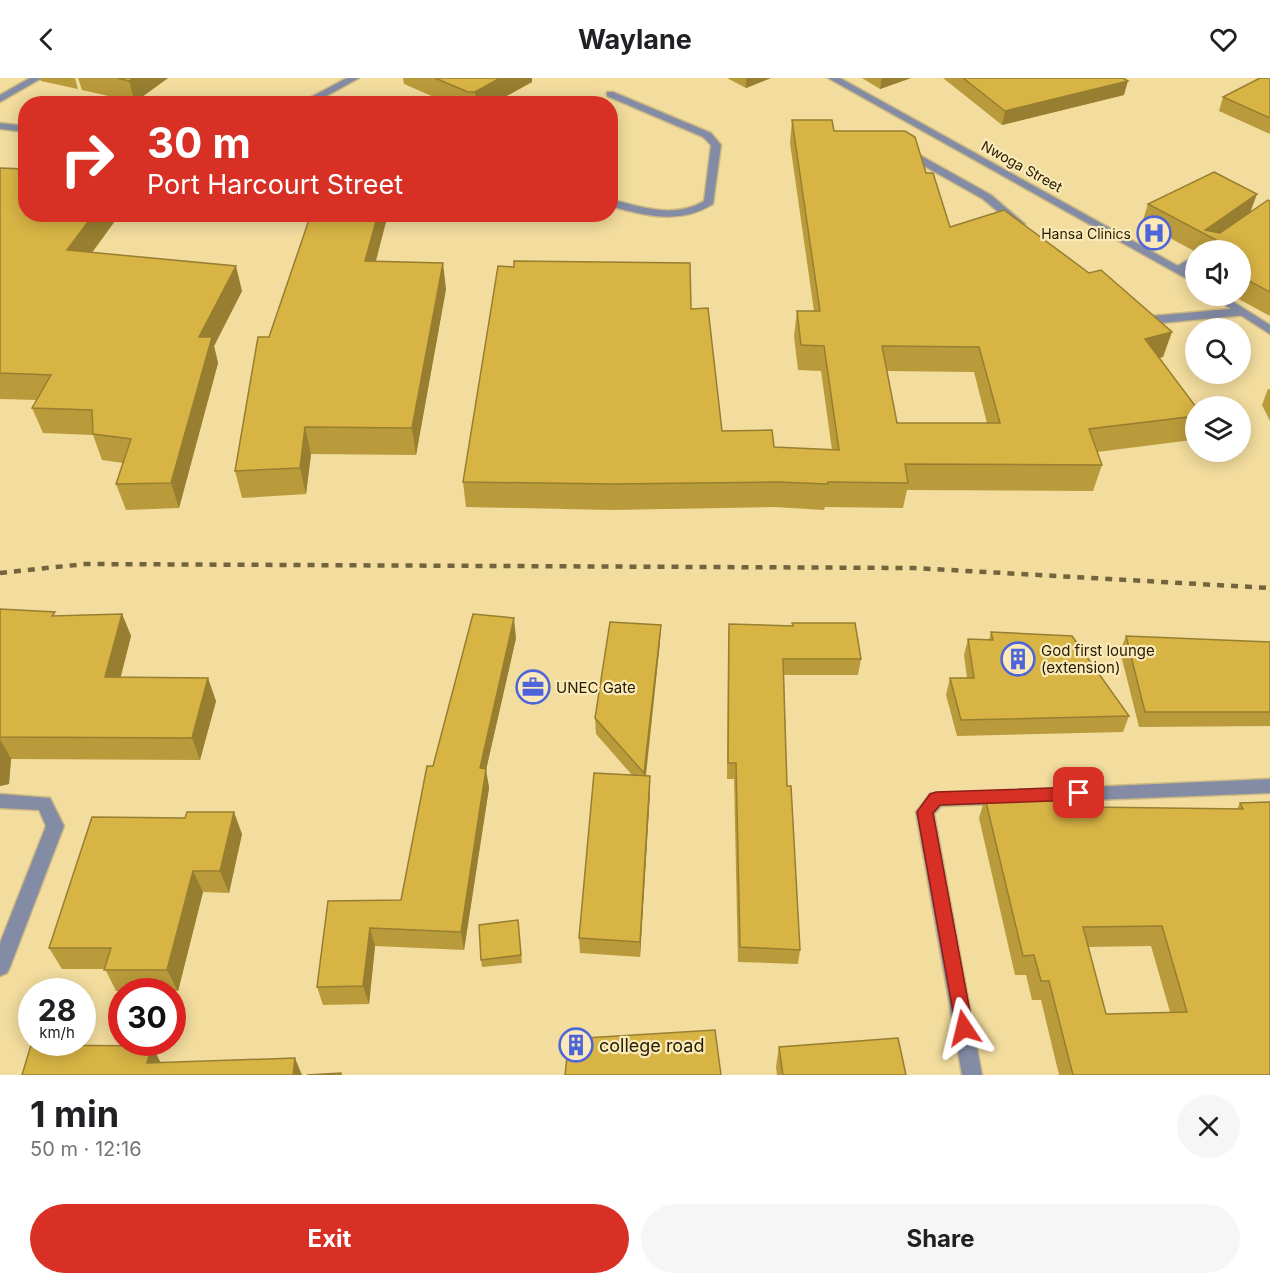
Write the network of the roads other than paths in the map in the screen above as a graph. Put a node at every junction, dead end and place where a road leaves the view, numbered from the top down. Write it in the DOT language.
graph roads {
  1 [pos="37,78"];
  2 [pos="354,78"];
  3 [pos="833,78"];
  4 [pos="610,94"];
  5 [pos="319,96"];
  6 [pos="615,96"];
  7 [pos="618,97"];
  8 [pos="0,99"];
  9 [pos="0,126"];
  10 [pos="18,128"];
  11 [pos="894,147"];
  12 [pos="618,204"];
  13 [pos="1032,235"];
  14 [pos="1185,265"];
  15 [pos="1178,270"];
  16 [pos="1185,274"];
  17 [pos="1233,306"];
  18 [pos="1242,312"];
  19 [pos="1131,317"];
  20 [pos="1270,330"];
  21 [pos="1270,786"];
  22 [pos="0,801"];
  23 [pos="0,968"];
  24 [pos="972,1075"];
  1 -- 8 [label="street"];
  2 -- 5 [label="street"];
  3 -- 15 [label="street, Nwoga Street"];
  4 -- 6 [label="street"];
  7 -- 12 [label="street"];
  9 -- 10 [label="street"];
  11 -- 13 [label="street"];
  14 -- 15 [label="street"];
  15 -- 16 [label="street, Nwoga Street"];
  17 -- 18 [label="street"];
  18 -- 19 [label="street"];
  18 -- 20 [label="street"];
  21 -- 24 [label="street"];
  22 -- 23 [label="street"];
}
